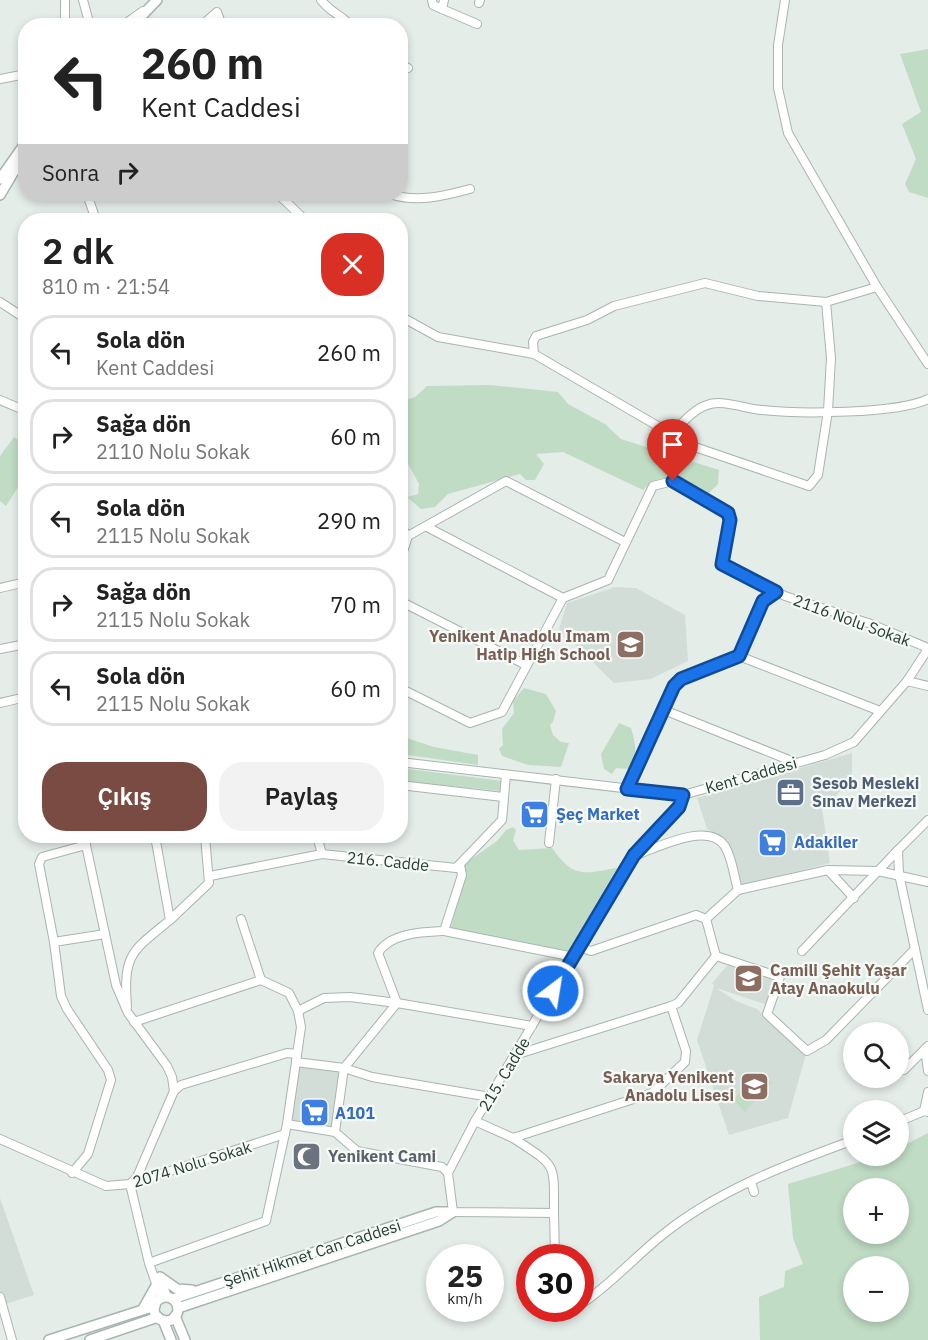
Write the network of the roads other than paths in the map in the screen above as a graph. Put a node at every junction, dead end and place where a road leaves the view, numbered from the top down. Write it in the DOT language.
graph roads {
  1 [pos="65,0"];
  2 [pos="83,0"];
  3 [pos="157,0"];
  4 [pos="321,0"];
  5 [pos="432,0"];
  6 [pos="444,0"];
  7 [pos="785,0"];
  8 [pos="442,9"];
  9 [pos="144,11"];
  10 [pos="65,18"];
  11 [pos="88,18"];
  12 [pos="134,18"];
  13 [pos="138,18"];
  14 [pos="210,18"];
  15 [pos="219,18"];
  16 [pos="345,18"];
  17 [pos="477,24"];
  18 [pos="18,76"];
  19 [pos="0,79"];
  20 [pos="18,153"];
  21 [pos="18,165"];
  22 [pos="0,179"];
  23 [pos="470,189"];
  24 [pos="0,195"];
  25 [pos="408,198"];
  26 [pos="286,201"];
  27 [pos="298,213"];
  28 [pos="877,287"];
  29 [pos="0,302"];
  30 [pos="826,302"];
  31 [pos="18,314"];
  32 [pos="408,320"];
  33 [pos="534,354"];
  34 [pos="928,364"];
  35 [pos="928,399"];
  36 [pos="0,400"];
  37 [pos="18,408"];
  38 [pos="828,411"];
  39 [pos="671,434"];
  40 [pos="427,527"];
  41 [pos="408,536"];
  42 [pos="625,542"];
  43 [pos="18,584"];
  44 [pos="0,588"];
  45 [pos="776,592"];
  46 [pos="563,598"];
  47 [pos="408,605"];
  48 [pos="18,646"];
  49 [pos="928,648"];
  50 [pos="0,649"];
  51 [pos="739,656"];
  52 [pos="526,665"];
  53 [pos="907,681"];
  54 [pos="928,686"];
  55 [pos="408,692"];
  56 [pos="18,699"];
  57 [pos="0,703"];
  58 [pos="664,710"];
  59 [pos="880,711"];
  60 [pos="794,762"];
  61 [pos="408,763"];
  62 [pos="506,774"];
  63 [pos="556,779"];
  64 [pos="408,786"];
  65 [pos="627,789"];
  66 [pos="683,795"];
  67 [pos="503,797"];
  68 [pos="928,820"];
  69 [pos="85,843"];
  70 [pos="156,843"];
  71 [pos="206,843"];
  72 [pos="319,843"];
  73 [pos="549,843"];
  74 [pos="86,846"];
  75 [pos="898,850"];
  76 [pos="322,854"];
  77 [pos="634,855"];
  78 [pos="460,865"];
  79 [pos="828,870"];
  80 [pos="878,871"];
  81 [pos="899,874"];
  82 [pos="210,876"];
  83 [pos="928,882"];
  84 [pos="738,890"];
  85 [pos="854,898"];
  86 [pos="241,919"];
  87 [pos="706,919"];
  88 [pos="170,920"];
  89 [pos="444,932"];
  90 [pos="105,934"];
  91 [pos="54,942"];
  92 [pos="579,947"];
  93 [pos="915,949"];
  94 [pos="802,951"];
  95 [pos="716,956"];
  96 [pos="574,957"];
  97 [pos="261,980"];
  98 [pos="397,1003"];
  99 [pos="671,1006"];
  100 [pos="298,1011"];
  101 [pos="928,1011"];
  102 [pos="128,1013"];
  103 [pos="134,1022"];
  104 [pos="532,1026"];
  105 [pos="927,1048"];
  106 [pos="515,1055"];
  107 [pos="296,1058"];
  108 [pos="909,1065"];
  109 [pos="344,1068"];
  110 [pos="928,1071"];
  111 [pos="174,1091"];
  112 [pos="928,1092"];
  113 [pos="490,1097"];
  114 [pos="926,1111"];
  115 [pos="909,1118"];
  116 [pos="475,1121"];
  117 [pos="287,1124"];
  118 [pos="335,1132"];
  119 [pos="285,1134"];
  120 [pos="513,1138"];
  121 [pos="0,1139"];
  122 [pos="843,1144"];
  123 [pos="72,1173"];
  124 [pos="448,1173"];
  125 [pos="751,1182"];
  126 [pos="130,1184"];
  127 [pos="754,1192"];
  128 [pos="453,1212"];
  129 [pos="554,1213"];
  130 [pos="555,1244"];
  131 [pos="149,1263"];
  132 [pos="157,1278"];
  133 [pos="197,1291"];
  134 [pos="594,1293"];
  135 [pos="0,1297"];
  136 [pos="168,1304"];
  137 [pos="143,1309"];
  138 [pos="160,1318"];
  139 [pos="12,1340"];
  140 [pos="49,1340"];
  141 [pos="90,1340"];
  142 [pos="171,1340"];
  143 [pos="185,1340"];
  1 -- 10 [label="street"];
  2 -- 11 [label="street"];
  3 -- 9 [label="street"];
  4 -- 16 [label="street"];
  5 -- 8 [label="street"];
  6 -- 8 [label="street"];
  7 -- 28 [label="street"];
  8 -- 17 [label="street"];
  9 -- 12 [label="street"];
  9 -- 13 [label="street"];
  14 -- 15 [label="street"];
  18 -- 19 [label="street"];
  20 -- 22 [label="street"];
  21 -- 24 [label="street"];
  23 -- 25 [label="street"];
  26 -- 27 [label="street"];
  28 -- 30 [label="street"];
  28 -- 34 [label="street"];
  29 -- 31 [label="street"];
  30 -- 33 [label="street"];
  30 -- 38 [label="street"];
  32 -- 33 [label="street"];
  33 -- 39 [label="street"];
  35 -- 38 [label="street"];
  36 -- 37 [label="street"];
  38 -- 39 [label="street"];
  38 -- 39 [label="street"];
  40 -- 41 [label="street"];
  40 -- 42 [label="street"];
  40 -- 46 [label="street"];
  42 -- 45 [label="street, 2116 Nolu Sokak"];
  42 -- 46 [label="street"];
  43 -- 44 [label="street"];
  45 -- 49 [label="street, 2116 Nolu Sokak"];
  45 -- 51 [label="street"];
  46 -- 52 [label="street"];
  47 -- 52 [label="street"];
  48 -- 50 [label="street"];
  49 -- 53 [label="street, Kent Caddesi"];
  51 -- 58 [label="street"];
  51 -- 59 [label="street"];
  52 -- 55 [label="street"];
  53 -- 54 [label="street"];
  53 -- 59 [label="street, Kent Caddesi"];
  56 -- 57 [label="street"];
  58 -- 60 [label="street"];
  58 -- 65 [label="street"];
  59 -- 60 [label="street, Kent Caddesi"];
  60 -- 66 [label="street, Kent Caddesi"];
  61 -- 62 [label="street, Kent Caddesi"];
  62 -- 63 [label="street, Kent Caddesi"];
  62 -- 67 [label="street"];
  63 -- 65 [label="street, Kent Caddesi"];
  63 -- 73 [label="street"];
  64 -- 67 [label="street"];
  65 -- 66 [label="street, Kent Caddesi"];
  66 -- 77 [label="street, 215. Cadde"];
  67 -- 78 [label="street"];
  68 -- 75 [label="street"];
  69 -- 74 [label="street"];
  70 -- 88 [label="street"];
  71 -- 82 [label="street"];
  72 -- 76 [label="street"];
  74 -- 90 [label="street"];
  74 -- 91 [label="street"];
  75 -- 80 [label="street"];
  75 -- 81 [label="street"];
  76 -- 78 [label="street, 216. Cadde"];
  76 -- 82 [label="street, 216. Cadde"];
  77 -- 84 [label="street"];
  77 -- 92 [label="street, 215. Cadde"];
  78 -- 89 [label="street"];
  79 -- 80 [label="street"];
  79 -- 84 [label="street"];
  79 -- 85 [label="street"];
  80 -- 81 [label="street"];
  80 -- 85 [label="street"];
  81 -- 83 [label="street"];
  81 -- 93 [label="street"];
  82 -- 88 [label="street"];
  84 -- 87 [label="street"];
  85 -- 94 [label="street"];
  86 -- 97 [label="street"];
  87 -- 92 [label="street"];
  87 -- 95 [label="street"];
  88 -- 102 [label="street"];
  89 -- 96 [label="street"];
  89 -- 98 [label="street"];
  90 -- 91 [label="street"];
  90 -- 102 [label="street"];
  91 -- 123 [label="street"];
  92 -- 96 [label="street, 215. Cadde"];
  93 -- 95 [label="street"];
  93 -- 101 [label="street"];
  95 -- 99 [label="street"];
  96 -- 104 [label="street, 215. Cadde"];
  97 -- 100 [label="street"];
  97 -- 103 [label="street"];
  98 -- 100 [label="street"];
  98 -- 104 [label="street"];
  98 -- 109 [label="street"];
  99 -- 106 [label="street"];
  99 -- 120 [label="street"];
  100 -- 107 [label="street"];
  102 -- 103 [label="street"];
  103 -- 111 [label="street"];
  104 -- 106 [label="street, 215. Cadde"];
  105 -- 108 [label="street"];
  105 -- 110 [label="street"];
  106 -- 113 [label="street, 215. Cadde"];
  107 -- 109 [label="street"];
  107 -- 111 [label="street"];
  107 -- 117 [label="street"];
  109 -- 113 [label="street"];
  109 -- 118 [label="street"];
  111 -- 126 [label="street"];
  112 -- 114 [label="street"];
  113 -- 116 [label="street, 215. Cadde"];
  114 -- 115 [label="street"];
  116 -- 120 [label="street"];
  116 -- 124 [label="street, 215. Cadde"];
  117 -- 118 [label="street"];
  117 -- 119 [label="street"];
  118 -- 124 [label="street"];
  119 -- 126 [label="street, 2074 Nolu Sokak"];
  119 -- 131 [label="street"];
  120 -- 129 [label="street"];
  121 -- 123 [label="street, 2074 Nolu Sokak"];
  122 -- 125 [label="street"];
  123 -- 126 [label="street, 2074 Nolu Sokak"];
  124 -- 128 [label="street"];
  125 -- 127 [label="street"];
  125 -- 134 [label="street"];
  126 -- 131 [label="street"];
  128 -- 129 [label="street, Şehit Hikmet Can Caddesi"];
  128 -- 133 [label="street, Şehit Hikmet Can Caddesi"];
  128 -- 136 [label="street, Şehit Hikmet Can Caddesi"];
  129 -- 130 [label="street"];
  131 -- 132 [label="street"];
  132 -- 133 [label="street"];
  132 -- 136 [label="street"];
  132 -- 137 [label="street"];
  133 -- 136 [label="street, Şehit Hikmet Can Caddesi"];
  135 -- 139 [label="street"];
  136 -- 137 [label="street, Şehit Hikmet Can Caddesi"];
  136 -- 138 [label="street"];
  136 -- 138 [label="street"];
  136 -- 143 [label="street"];
  137 -- 140 [label="street, Şehit Hikmet Can Caddesi"];
  138 -- 141 [label="street"];
  138 -- 142 [label="street"];
}
